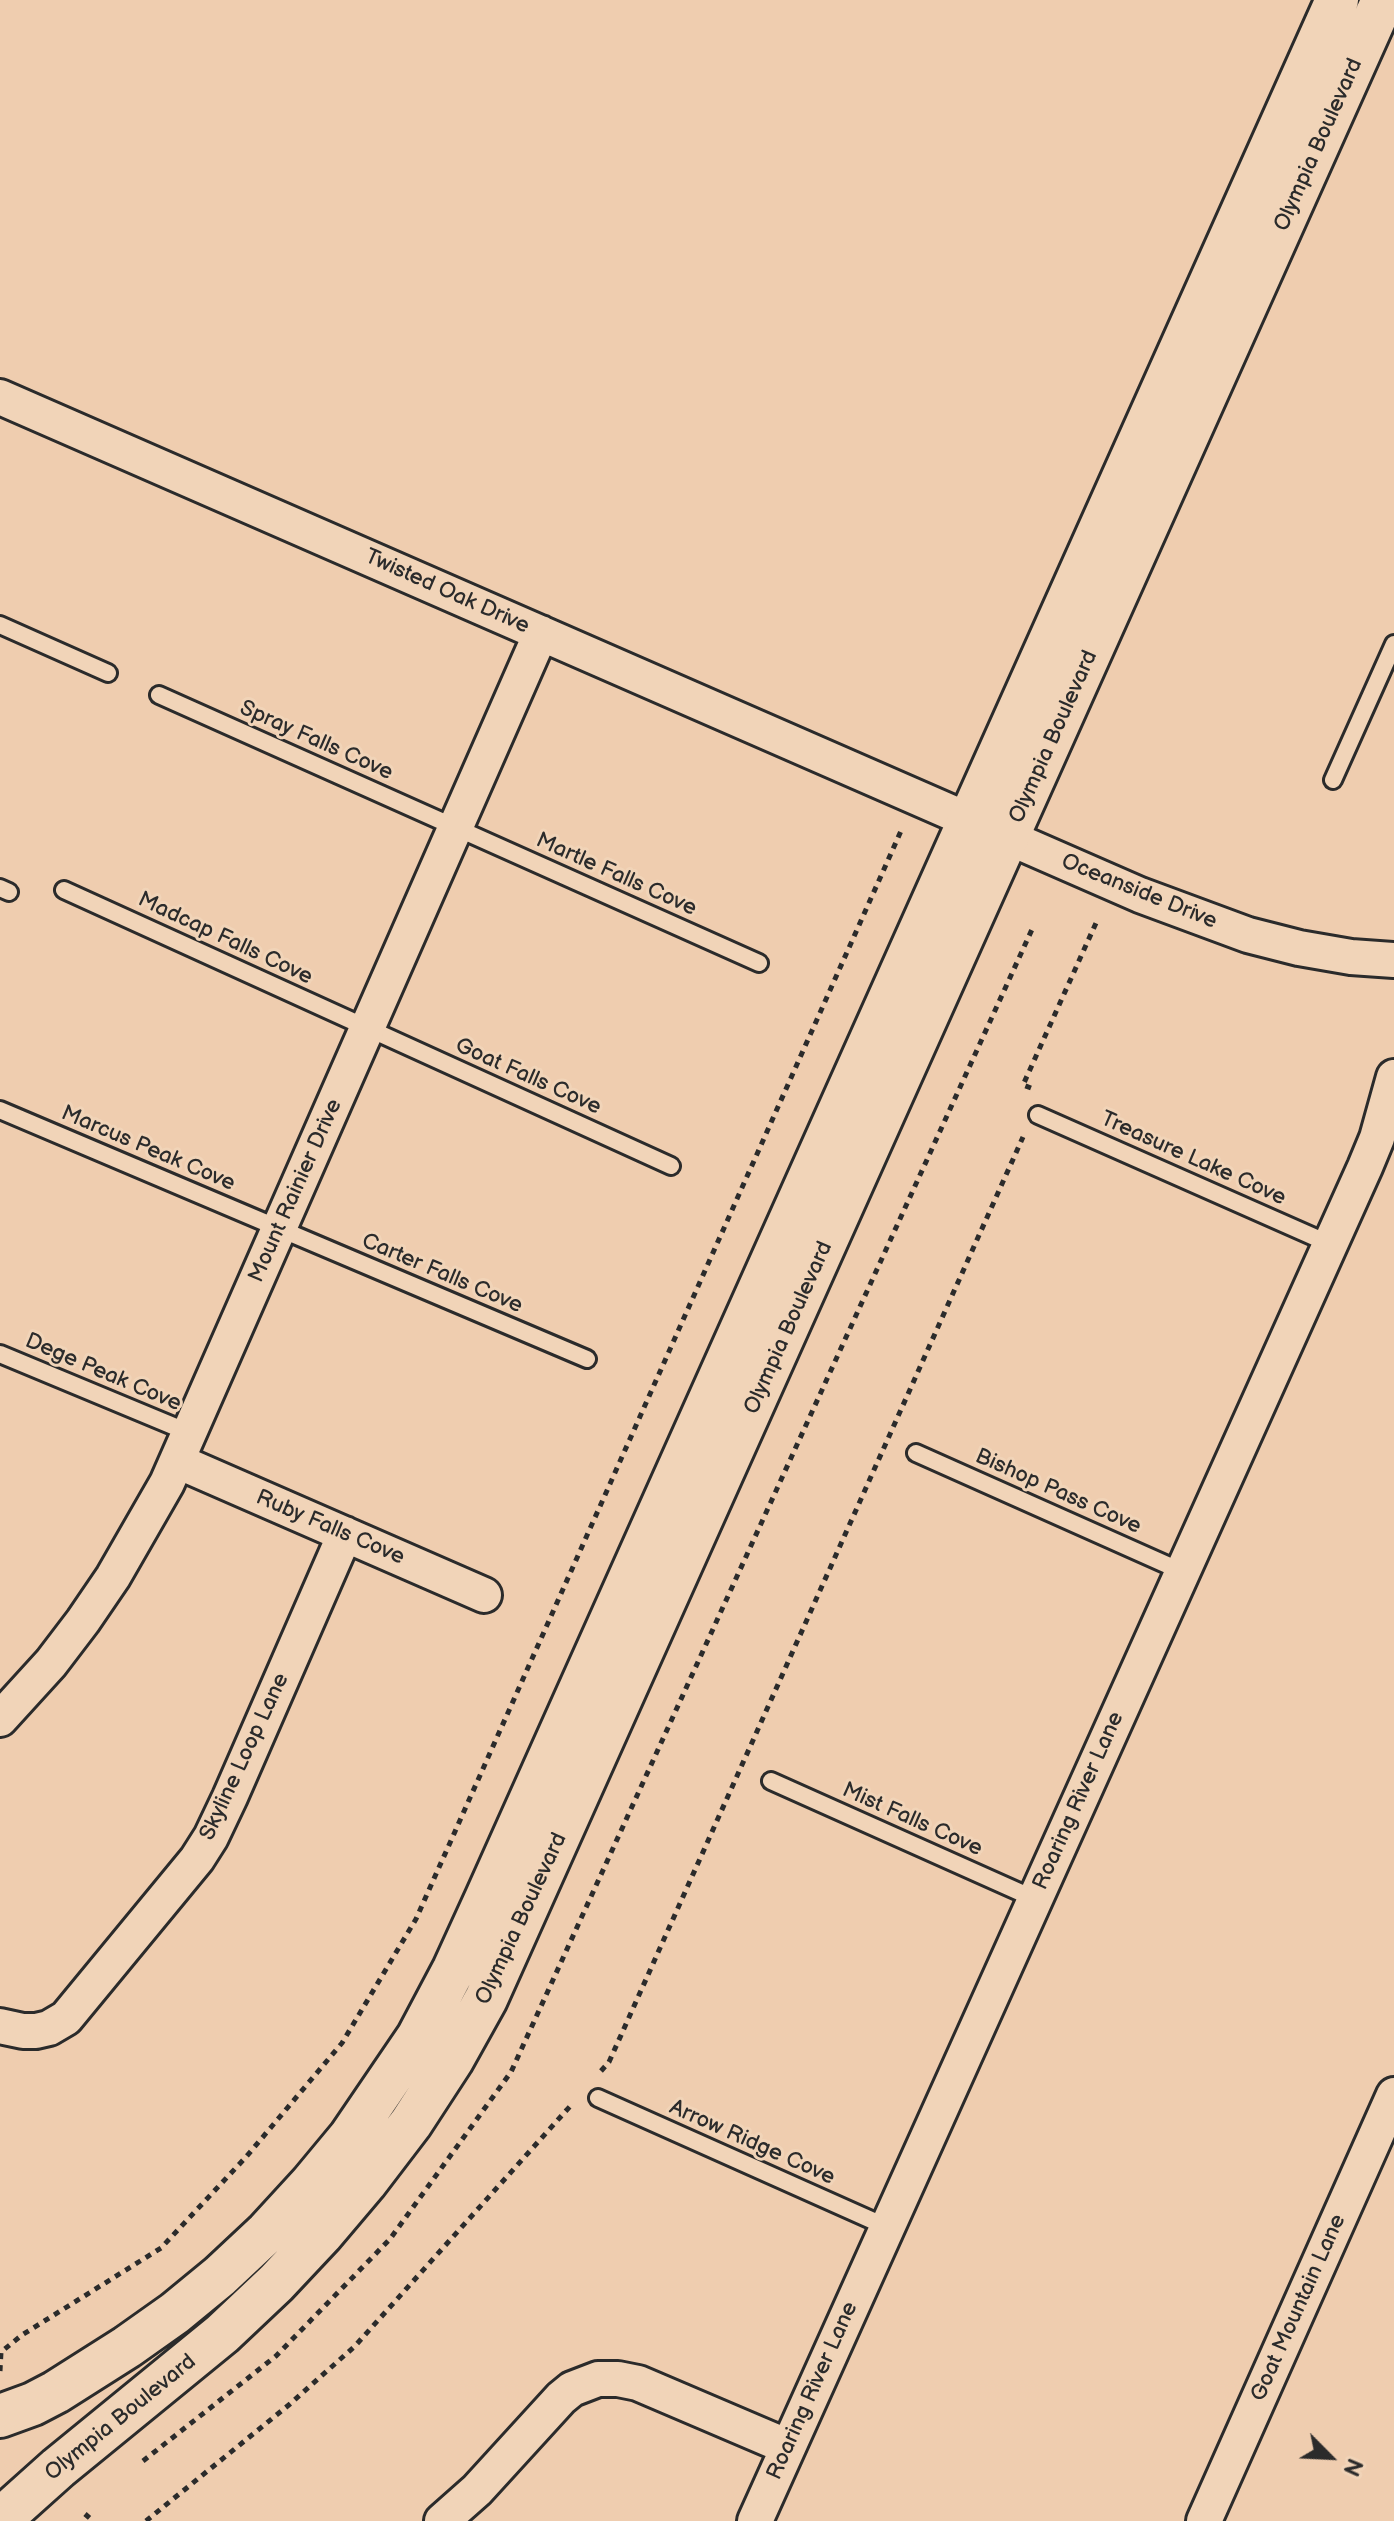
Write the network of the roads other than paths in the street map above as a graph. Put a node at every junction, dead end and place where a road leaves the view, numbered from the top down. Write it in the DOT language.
graph roads {
  1 [pos="1337,0"];
  2 [pos="1383,0"];
  3 [pos="0,397"];
  4 [pos="0,625"];
  5 [pos="541,633"];
  6 [pos="1394,644"];
  7 [pos="108,673"];
  8 [pos="159,695"];
  9 [pos="1333,780"];
  10 [pos="895,788"];
  11 [pos="969,821"];
  12 [pos="456,828"];
  13 [pos="1009,838"];
  14 [pos="64,890"];
  15 [pos="1394,960"];
  16 [pos="759,963"];
  17 [pos="367,1028"];
  18 [pos="1394,1077"];
  19 [pos="0,1110"];
  20 [pos="1032,1121"];
  21 [pos="671,1166"];
  22 [pos="279,1229"];
  23 [pos="1330,1244"];
  24 [pos="0,1354"];
  25 [pos="587,1359"];
  26 [pos="183,1447"];
  27 [pos="916,1453"];
  28 [pos="345,1534"];
  29 [pos="1183,1572"];
  30 [pos="484,1595"];
  31 [pos="0,1719"];
  32 [pos="771,1781"];
  33 [pos="1035,1899"];
  34 [pos="0,2026"];
  35 [pos="1394,2095"];
  36 [pos="598,2098"];
  37 [pos="887,2227"];
  38 [pos="0,2416"];
  39 [pos="788,2447"];
  40 [pos="0,2520"];
  41 [pos="442,2521"];
  42 [pos="755,2521"];
  43 [pos="1204,2521"];
  1 -- 11 [label="street, Olympia Boulevard"];
  2 -- 13 [label="street, Olympia Boulevard"];
  3 -- 5 [label="street, Twisted Oak Drive"];
  4 -- 7 [label="lane"];
  5 -- 10 [label="street, Twisted Oak Drive"];
  5 -- 12 [label="street, Mount Rainier Drive"];
  6 -- 9 [label="lane"];
  8 -- 12 [label="lane, Spray Falls Cove"];
  10 -- 11 [label="street, Oceanside Drive"];
  11 -- 13 [label="street, Oceanside Drive"];
  11 -- 38 [label="street, Olympia Boulevard"];
  12 -- 16 [label="lane, Martle Falls Cove"];
  12 -- 17 [label="street, Mount Rainier Drive"];
  13 -- 15 [label="street, Oceanside Drive"];
  13 -- 40 [label="street, Olympia Boulevard"];
  14 -- 17 [label="lane, Madcap Falls Cove"];
  17 -- 21 [label="lane, Goat Falls Cove"];
  17 -- 22 [label="street, Mount Rainier Drive"];
  18 -- 23 [label="street, Roaring River Lane"];
  19 -- 22 [label="lane, Marcus Peak Cove"];
  20 -- 23 [label="lane, Treasure Lake Cove"];
  22 -- 25 [label="lane, Carter Falls Cove"];
  22 -- 26 [label="street, Mount Rainier Drive"];
  23 -- 29 [label="street, Roaring River Lane"];
  24 -- 26 [label="lane, Dege Peak Cove"];
  26 -- 28 [label="street, Ruby Falls Cove"];
  26 -- 31 [label="street, Mount Rainier Drive"];
  27 -- 29 [label="lane, Bishop Pass Cove"];
  28 -- 30 [label="street, Ruby Falls Cove"];
  28 -- 34 [label="street, Skyline Loop Lane"];
  29 -- 33 [label="street, Roaring River Lane"];
  32 -- 33 [label="lane, Mist Falls Cove"];
  33 -- 37 [label="street, Roaring River Lane"];
  35 -- 43 [label="street, Goat Mountain Lane"];
  36 -- 37 [label="lane, Arrow Ridge Cove"];
  37 -- 39 [label="street, Roaring River Lane"];
  39 -- 41 [label="street"];
  39 -- 42 [label="street, Roaring River Lane"];
}
